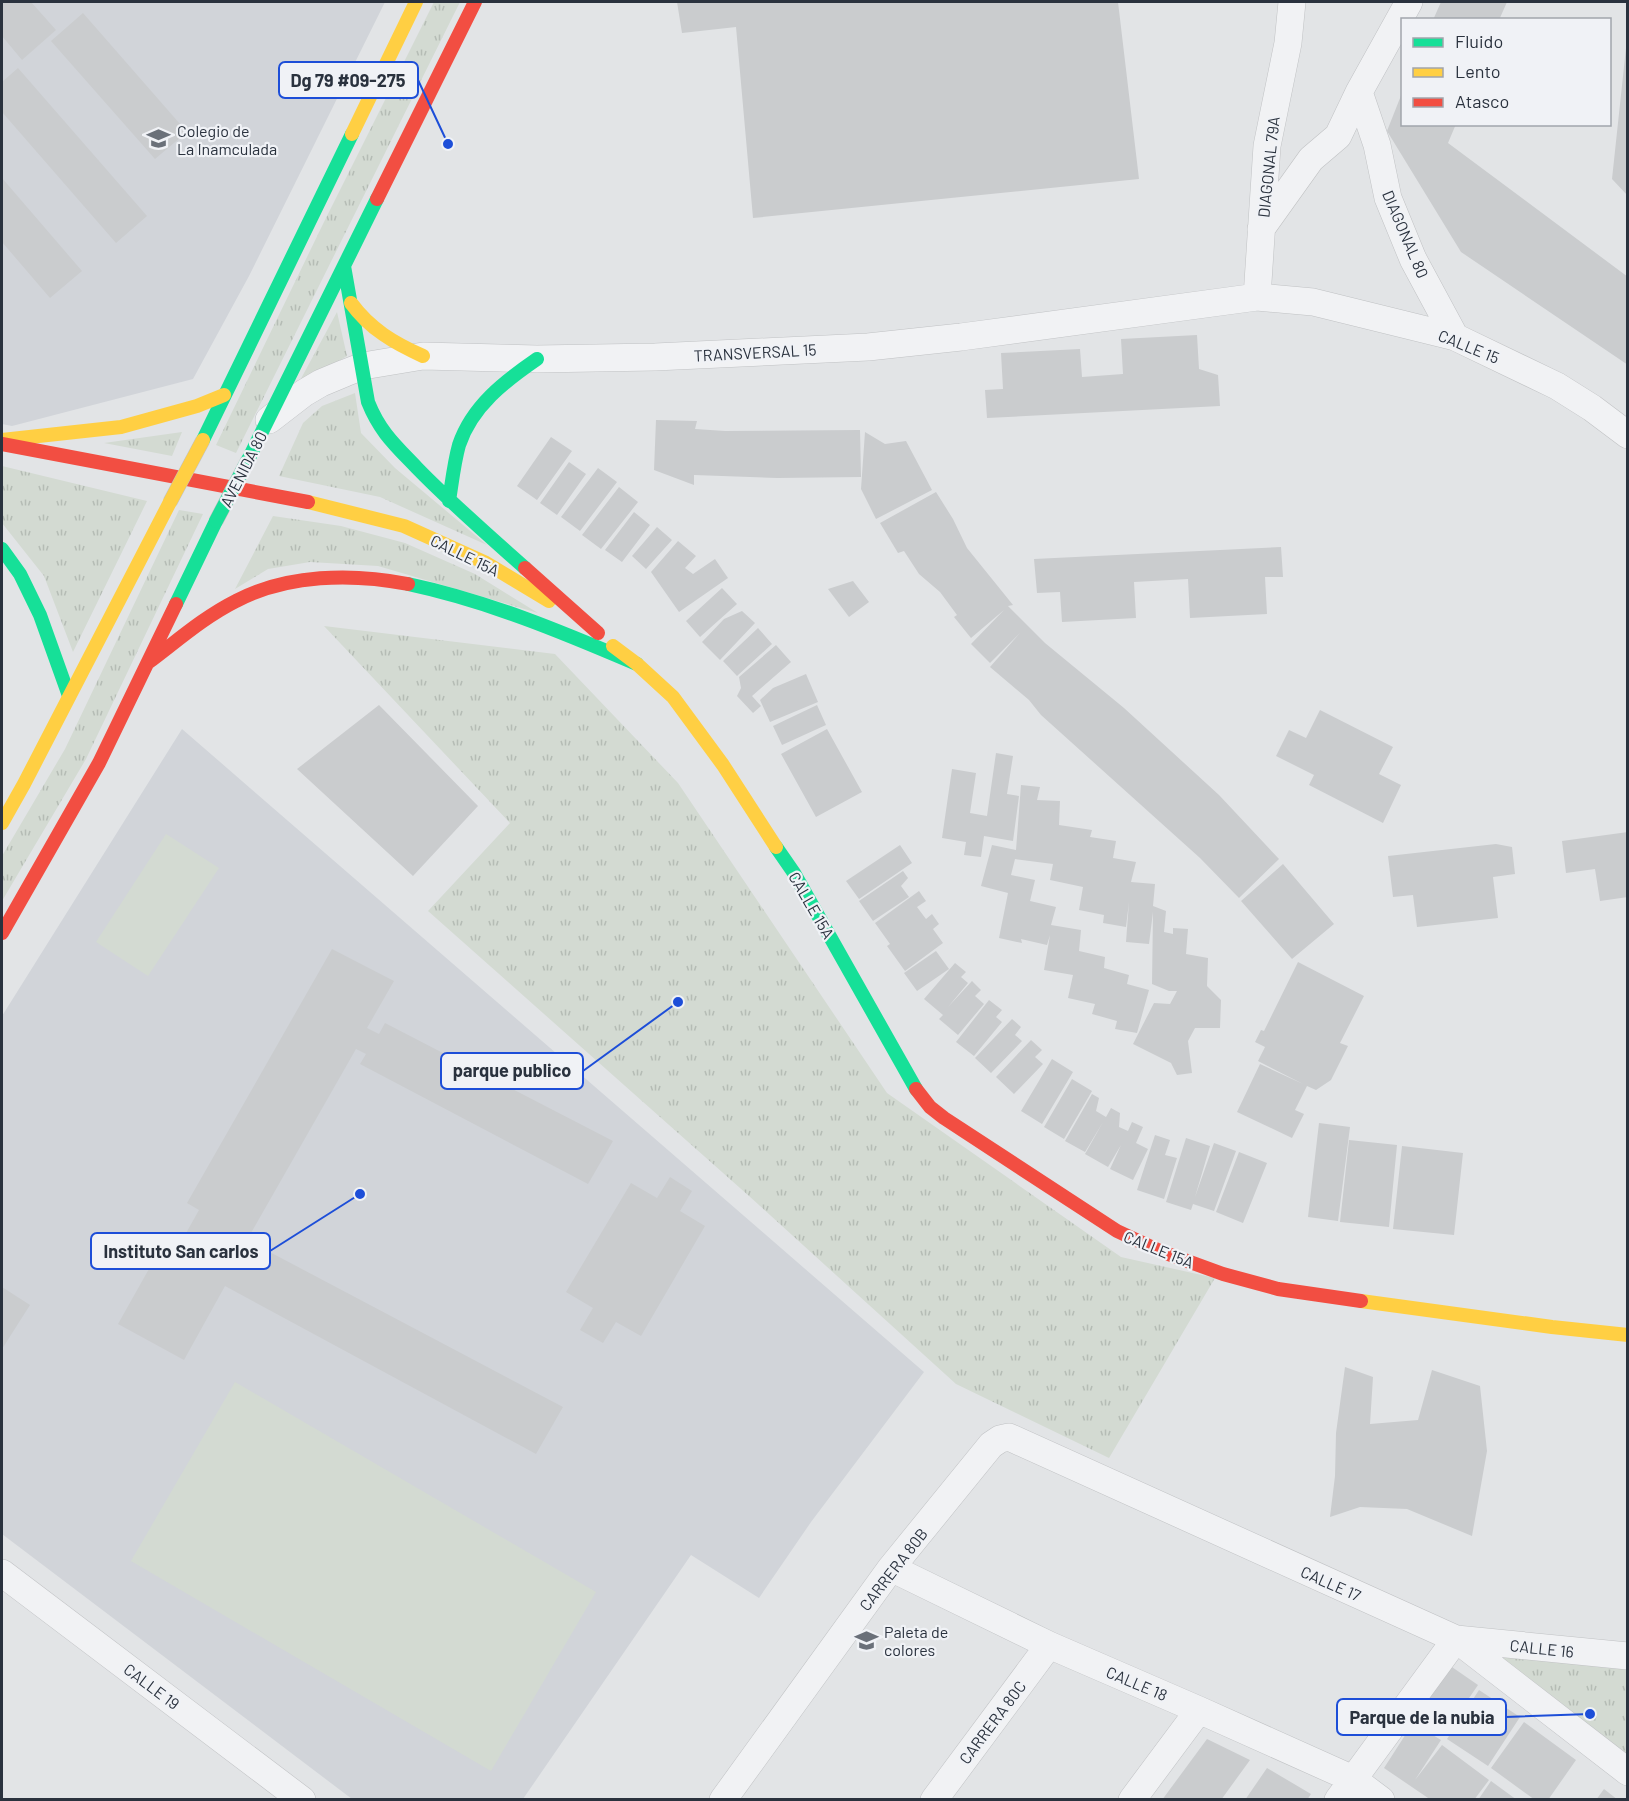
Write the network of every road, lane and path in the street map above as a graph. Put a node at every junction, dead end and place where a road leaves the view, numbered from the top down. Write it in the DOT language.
graph roads {
  1 [pos="416,2"];
  2 [pos="475,2"];
  3 [pos="1292,2"];
  4 [pos="1409,2"];
  5 [pos="1359,92"];
  6 [pos="1267,146"];
  7 [pos="1311,159"];
  8 [pos="1261,230"];
  9 [pos="344,266"];
  10 [pos="1257,297"];
  11 [pos="351,303"];
  12 [pos="1455,337"];
  13 [pos="423,356"];
  14 [pos="537,359"];
  15 [pos="363,366"];
  16 [pos="224,395"];
  17 [pos="267,422"];
  18 [pos="1628,435"];
  19 [pos="2,442"];
  20 [pos="449,501"];
  21 [pos="2,549"];
  22 [pos="598,633"];
  23 [pos="149,662"];
  24 [pos="636,664"];
  25 [pos="69,696"];
  26 [pos="2,823"];
  27 [pos="2,933"];
  28 [pos="1628,1335"];
  29 [pos="1009,1437"];
  30 [pos="891,1568"];
  31 [pos="2,1574"];
  32 [pos="1456,1640"];
  33 [pos="1049,1646"];
  34 [pos="1628,1656"];
  35 [pos="1199,1710"];
  36 [pos="1628,1772"];
  37 [pos="1345,1789"];
  38 [pos="302,1800"];
  39 [pos="723,1800"];
  40 [pos="934,1800"];
  41 [pos="1132,1800"];
  42 [pos="1381,1800"];
  1 -- 16 [label="main road"];
  2 -- 9 [label="main road, AVENIDA 80"];
  3 -- 6 [label="street, DIAGONAL 79A"];
  4 -- 5 [label="street"];
  5 -- 7 [label="street"];
  5 -- 12 [label="street, DIAGONAL 80"];
  6 -- 7 [label="street"];
  6 -- 8 [label="street, DIAGONAL 79A"];
  7 -- 8 [label="street"];
  8 -- 10 [label="street, DIAGONAL 79A"];
  9 -- 11 [label="main road"];
  9 -- 17 [label="main road, AVENIDA 80"];
  10 -- 12 [label="street, CALLE 15"];
  10 -- 14 [label="street, TRANSVERSAL 15"];
  11 -- 13 [label="main road"];
  11 -- 15 [label="main road"];
  12 -- 18 [label="street, CALLE 15"];
  13 -- 14 [label="street, TRANSVERSAL 15"];
  13 -- 15 [label="street, TRANSVERSAL 15"];
  14 -- 20 [label="main road"];
  15 -- 17 [label="street, TRANSVERSAL 15"];
  15 -- 20 [label="main road"];
  16 -- 19 [label="main road"];
  16 -- 25 [label="main road, bridge"];
  17 -- 23 [label="main road, AVENIDA 80, bridge"];
  19 -- 22 [label="main road, CALLE 15A"];
  20 -- 22 [label="main road"];
  21 -- 25 [label="main road"];
  22 -- 24 [label="main road, CALLE 15A"];
  23 -- 24 [label="main road"];
  23 -- 27 [label="main road, AVENIDA 80"];
  24 -- 28 [label="main road, CALLE 15A"];
  25 -- 26 [label="main road"];
  29 -- 30 [label="street, CARRERA 80B"];
  29 -- 32 [label="street, CALLE 17"];
  30 -- 33 [label="street, CALLE 18"];
  30 -- 39 [label="street, CARRERA 80B"];
  31 -- 38 [label="street, CALLE 19"];
  32 -- 34 [label="street, CALLE 16"];
  32 -- 36 [label="street, CALLE 17"];
  32 -- 37 [label="street"];
  33 -- 35 [label="street, CALLE 18"];
  33 -- 40 [label="street, CARRERA 80C"];
  35 -- 37 [label="street, CALLE 18"];
  35 -- 41 [label="street"];
  37 -- 42 [label="street, CALLE 18"];
}
